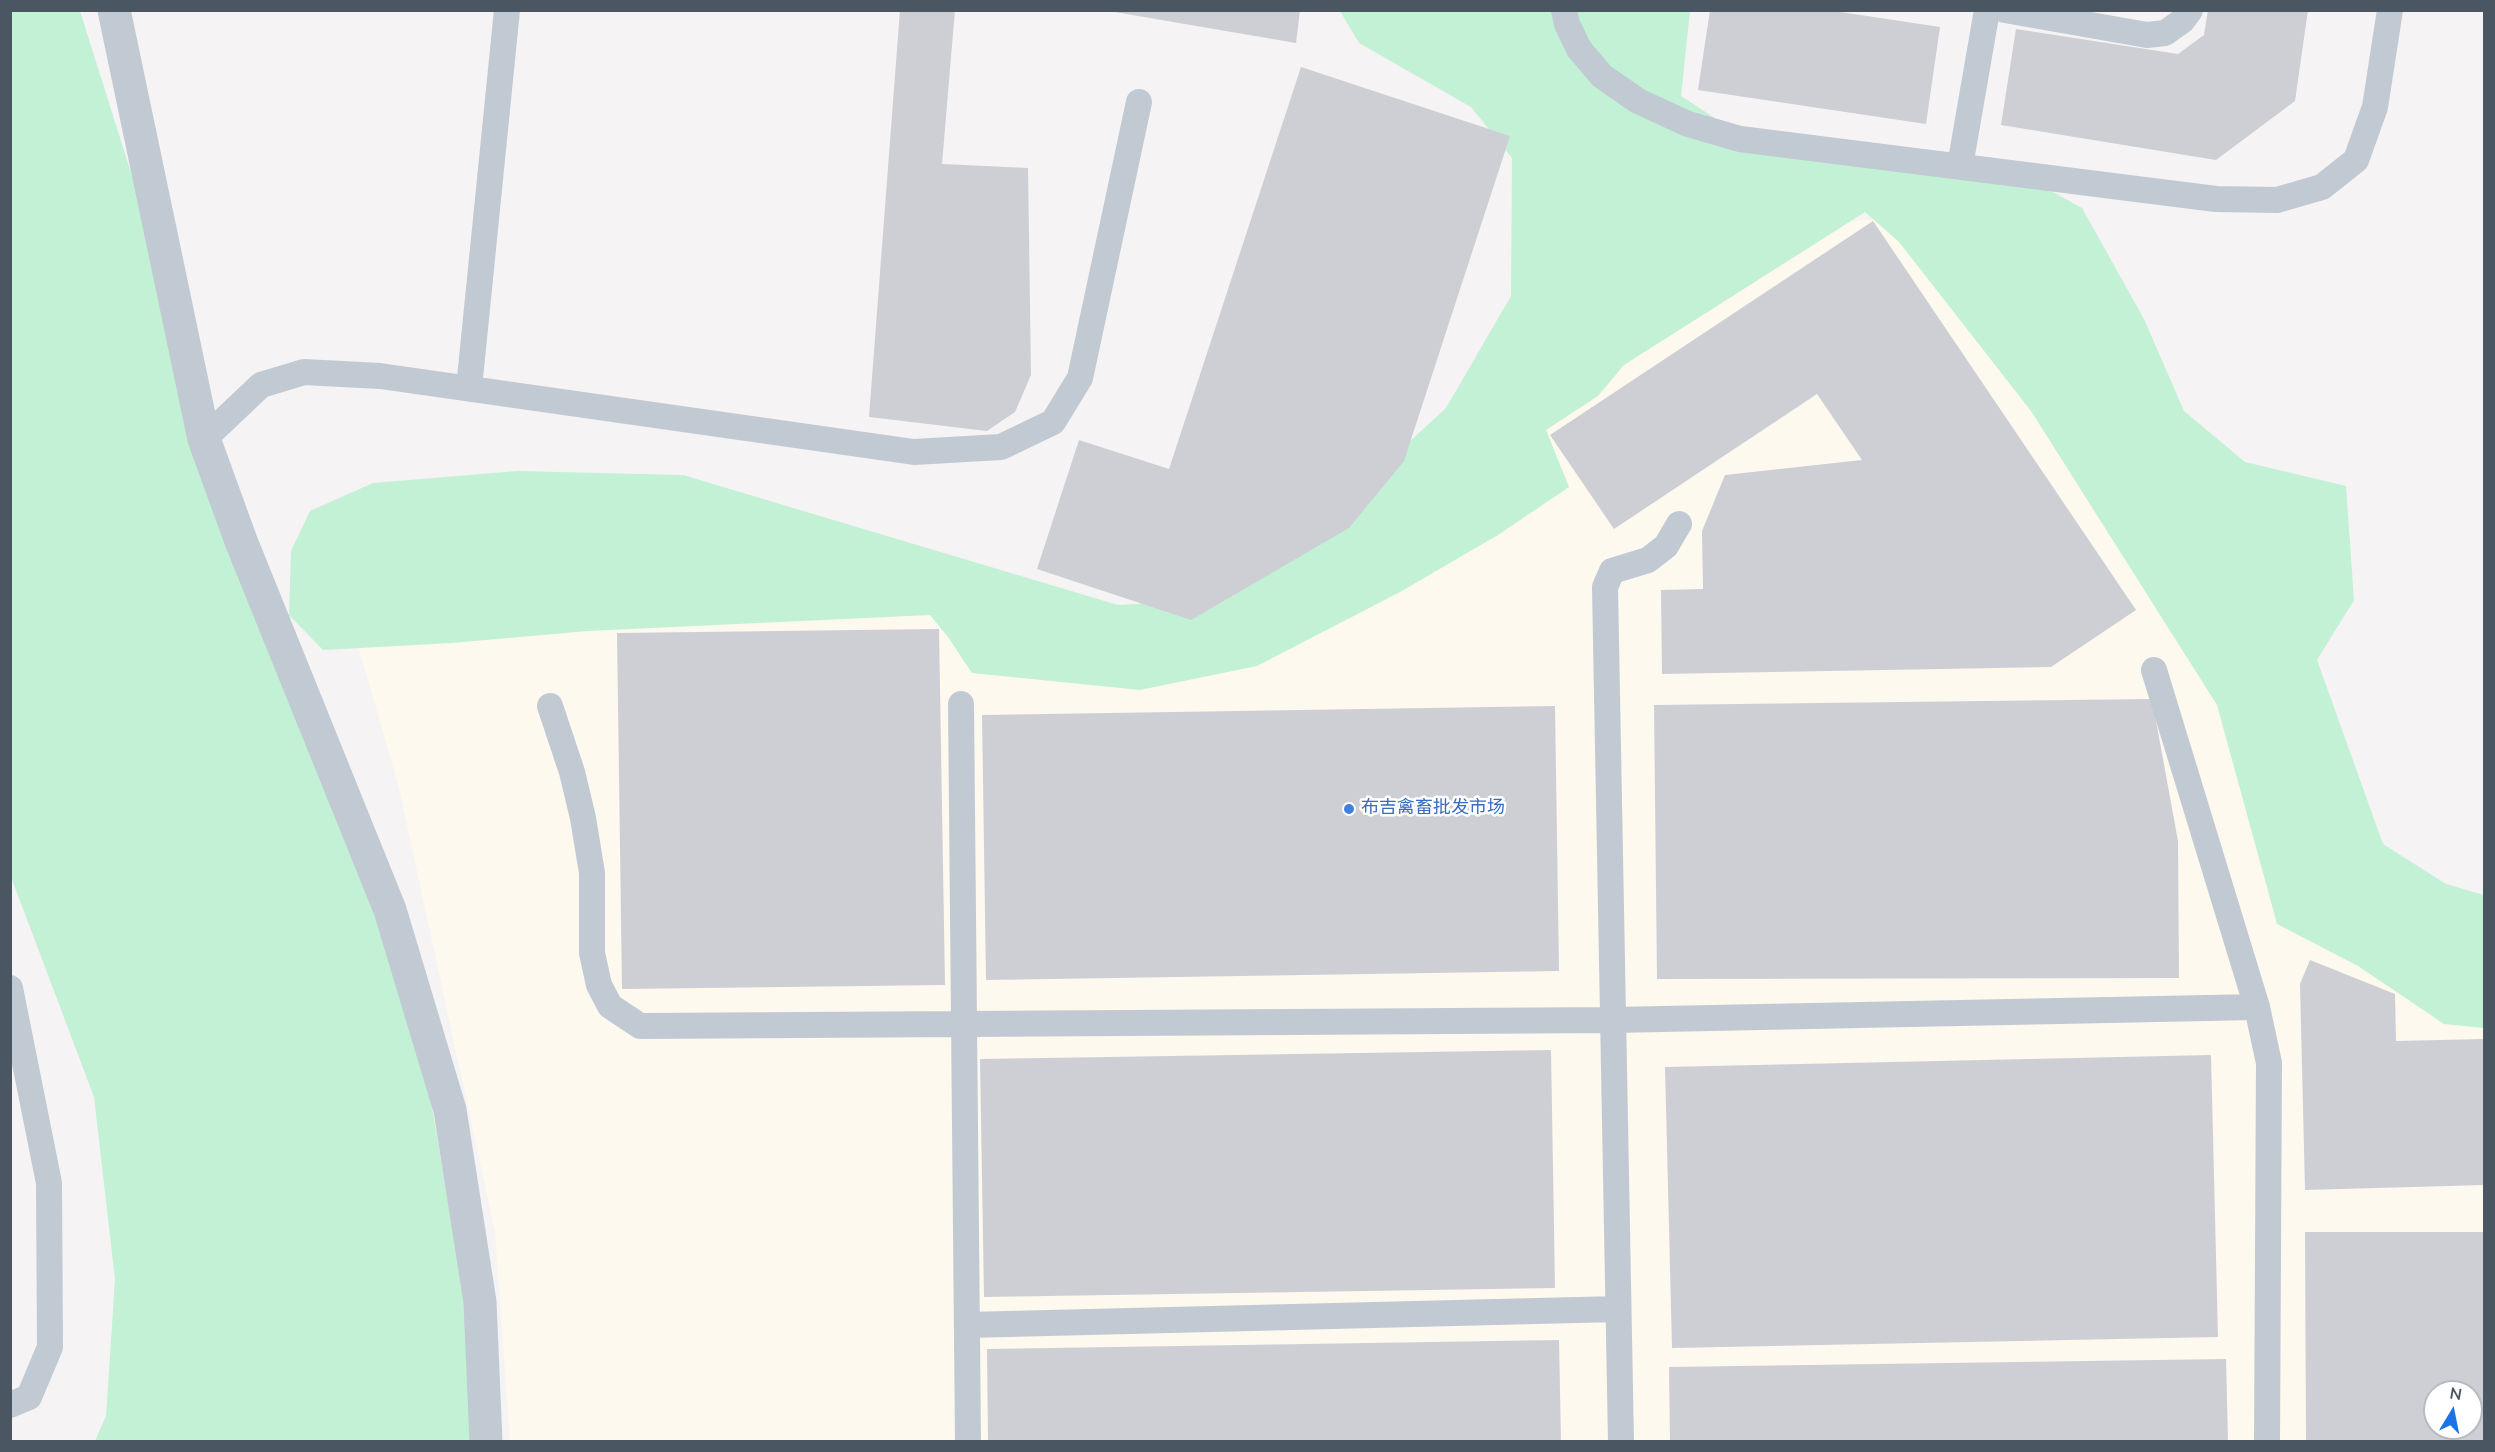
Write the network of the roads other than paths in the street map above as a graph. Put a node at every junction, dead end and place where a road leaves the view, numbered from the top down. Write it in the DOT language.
graph roads {
  1 [pos="114,10"];
  2 [pos="507,10"];
  3 [pos="1564,10"];
  4 [pos="1987,10"];
  5 [pos="2005,10"];
  6 [pos="2190,10"];
  7 [pos="2390,10"];
  8 [pos="1139,102"];
  9 [pos="1960,166"];
  10 [pos="469,388"];
  11 [pos="204,439"];
  12 [pos="1679,524"];
  13 [pos="2154,670"];
  14 [pos="961,704"];
  15 [pos="550,706"];
  16 [pos="10,988"];
  17 [pos="2257,1007"];
  18 [pos="1613,1020"];
  19 [pos="964,1023"];
  20 [pos="1618,1309"];
  21 [pos="967,1325"];
  22 [pos="10,1405"];
  23 [pos="486,1442"];
  24 [pos="968,1442"];
  25 [pos="1621,1442"];
  26 [pos="2266,1442"];
  1 -- 11 [label="street"];
  2 -- 10 [label="lane"];
  3 -- 9 [label="lane"];
  4 -- 9 [label="lane"];
  5 -- 6 [label="lane"];
  7 -- 9 [label="lane"];
  8 -- 10 [label="lane"];
  10 -- 11 [label="lane"];
  11 -- 23 [label="street"];
  12 -- 18 [label="lane"];
  13 -- 17 [label="lane"];
  14 -- 19 [label="lane"];
  15 -- 19 [label="lane"];
  16 -- 22 [label="lane"];
  17 -- 18 [label="lane"];
  17 -- 26 [label="lane"];
  18 -- 19 [label="lane"];
  18 -- 20 [label="lane"];
  19 -- 21 [label="lane"];
  20 -- 21 [label="lane"];
  20 -- 25 [label="lane"];
  21 -- 24 [label="lane"];
}
